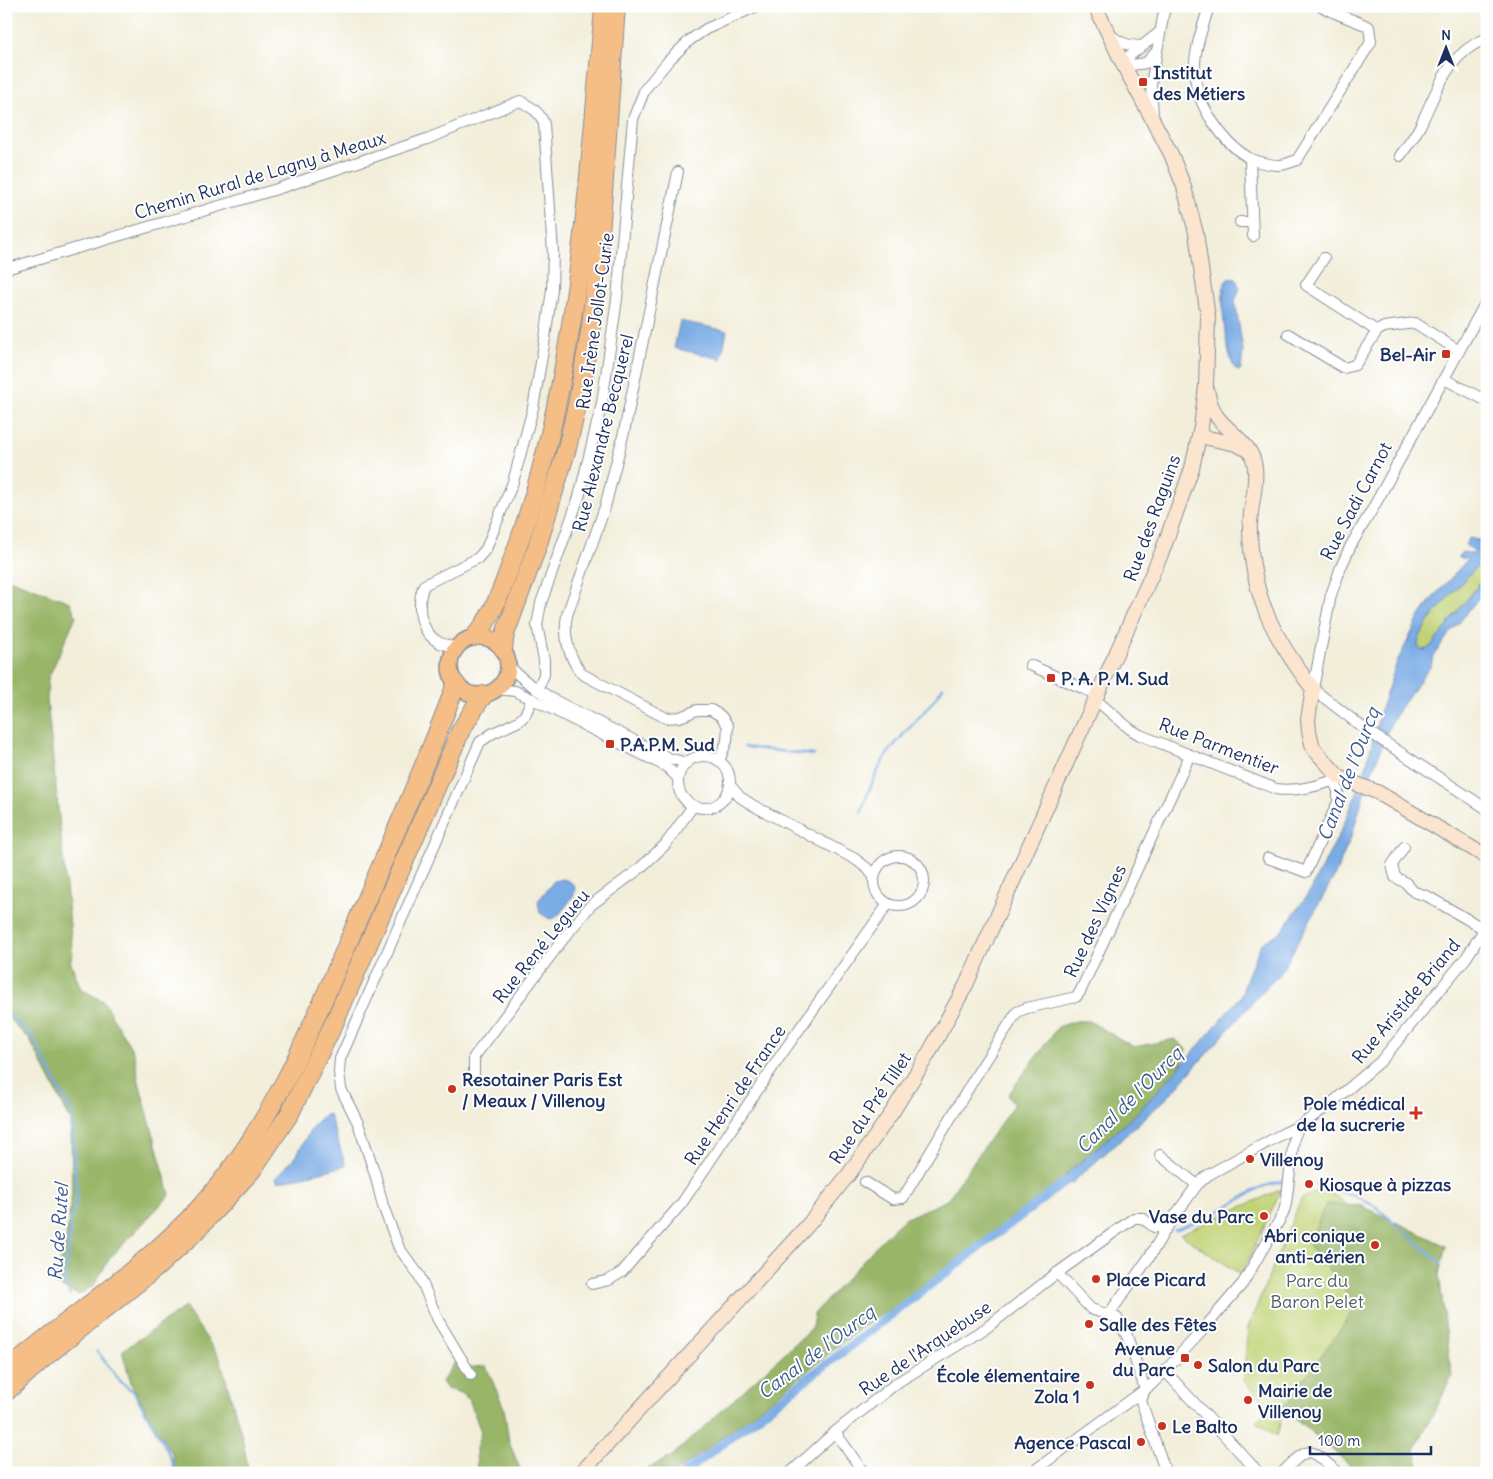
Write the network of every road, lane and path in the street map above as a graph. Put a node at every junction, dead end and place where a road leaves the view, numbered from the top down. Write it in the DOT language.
graph roads {
  1 [pos="593,6"];
  2 [pos="604,6"];
  3 [pos="616,6"];
  4 [pos="624,6"];
  5 [pos="757,6"];
  6 [pos="1095,6"];
  7 [pos="1165,6"];
  8 [pos="1209,6"];
  9 [pos="1320,6"];
  10 [pos="1108,32"];
  11 [pos="1160,32"];
  12 [pos="1487,38"];
  13 [pos="614,40"];
  14 [pos="1140,46"];
  15 [pos="1156,52"];
  16 [pos="1124,66"];
  17 [pos="1153,118"];
  18 [pos="594,120"];
  19 [pos="1400,156"];
  20 [pos="1250,159"];
  21 [pos="678,172"];
  22 [pos="1240,222"];
  23 [pos="1252,222"];
  24 [pos="1253,236"];
  25 [pos="1324,258"];
  26 [pos="6,269"];
  27 [pos="1487,300"];
  28 [pos="1377,331"];
  29 [pos="1288,334"];
  30 [pos="1459,351"];
  31 [pos="1444,379"];
  32 [pos="1206,386"];
  33 [pos="1487,402"];
  34 [pos="1200,432"];
  35 [pos="1244,445"];
  36 [pos="474,637"];
  37 [pos="456,647"];
  38 [pos="506,656"];
  39 [pos="1030,665"];
  40 [pos="456,684"];
  41 [pos="1313,689"];
  42 [pos="491,692"];
  43 [pos="535,694"];
  44 [pos="1097,698"];
  45 [pos="1190,755"];
  46 [pos="719,761"];
  47 [pos="687,763"];
  48 [pos="678,778"];
  49 [pos="1340,780"];
  50 [pos="730,785"];
  51 [pos="720,803"];
  52 [pos="693,806"];
  53 [pos="754,806"];
  54 [pos="1487,809"];
  55 [pos="1404,847"];
  56 [pos="1487,857"];
  57 [pos="856,858"];
  58 [pos="1268,858"];
  59 [pos="880,863"];
  60 [pos="874,877"];
  61 [pos="888,904"];
  62 [pos="1486,927"];
  63 [pos="474,1076"];
  64 [pos="1299,1126"];
  65 [pos="1160,1155"];
  66 [pos="865,1182"];
  67 [pos="1197,1185"];
  68 [pos="1167,1227"];
  69 [pos="1057,1274"];
  70 [pos="592,1284"];
  71 [pos="1105,1313"];
  72 [pos="1164,1371"];
  73 [pos="6,1372"];
  74 [pos="471,1375"];
  75 [pos="1145,1389"];
  76 [pos="6,1392"];
  77 [pos="834,1432"];
  78 [pos="581,1473"];
  79 [pos="790,1473"];
  80 [pos="864,1473"];
  81 [pos="1031,1473"];
  82 [pos="1166,1473"];
  83 [pos="1259,1473"];
  84 [pos="1282,1473"];
  85 [pos="1339,1473"];
  1 -- 18 [label="highway"];
  2 -- 18 [label="highway"];
  3 -- 13 [label="highway"];
  4 -- 13 [label="highway"];
  5 -- 43 [label="street, Rue Irène Jollot-Curie"];
  6 -- 10 [label="street, Rue des Raguins"];
  7 -- 11 [label="street"];
  8 -- 20 [label="street"];
  9 -- 20 [label="street"];
  10 -- 14 [label="street"];
  10 -- 16 [label="street, Rue des Raguins"];
  11 -- 14 [label="street"];
  11 -- 15 [label="street"];
  12 -- 19 [label="street"];
  13 -- 38 [label="highway"];
  14 -- 16 [label="street"];
  15 -- 16 [label="street"];
  15 -- 17 [label="street"];
  16 -- 17 [label="street, Rue des Raguins"];
  17 -- 32 [label="street, Rue des Raguins"];
  18 -- 36 [label="highway"];
  20 -- 23 [label="street"];
  21 -- 46 [label="street, Rue Alexandre Becquerel"];
  22 -- 23 [label="street"];
  23 -- 24 [label="street"];
  25 -- 28 [label="street"];
  26 -- 37 [label="street, Chemin Rural de Lagny à Meaux"];
  27 -- 30 [label="street, Rue Sadi Carnot"];
  28 -- 29 [label="street"];
  28 -- 30 [label="street"];
  30 -- 31 [label="street, Rue Sadi Carnot"];
  31 -- 33 [label="street"];
  31 -- 41 [label="street, Rue Sadi Carnot"];
  32 -- 34 [label="street, Rue des Raguins"];
  32 -- 35 [label="street"];
  34 -- 35 [label="street"];
  34 -- 44 [label="street, Rue des Raguins"];
  35 -- 41 [label="street"];
  36 -- 37 [label="main road"];
  36 -- 38 [label="main road"];
  37 -- 40 [label="main road"];
  38 -- 42 [label="main road"];
  38 -- 43 [label="street"];
  39 -- 44 [label="street, Rue Parmentier"];
  40 -- 42 [label="main road"];
  40 -- 73 [label="highway"];
  41 -- 49 [label="street, Rue Sadi Carnot"];
  41 -- 54 [label="street"];
  42 -- 43 [label="street"];
  42 -- 76 [label="highway"];
  43 -- 47 [label="street"];
  43 -- 48 [label="street"];
  43 -- 74 [label="street, Rue Irène Jollot-Curie"];
  44 -- 45 [label="street, Rue Parmentier"];
  44 -- 78 [label="street, Rue du Pré Tillet"];
  45 -- 49 [label="street, Rue Parmentier"];
  45 -- 66 [label="street, Rue des Vignes"];
  46 -- 47 [label="street"];
  46 -- 50 [label="street"];
  47 -- 48 [label="street"];
  48 -- 52 [label="street"];
  49 -- 56 [label="street"];
  49 -- 58 [label="street"];
  50 -- 51 [label="street"];
  50 -- 53 [label="street"];
  51 -- 52 [label="street"];
  51 -- 53 [label="street"];
  52 -- 63 [label="street, Rue René Legueu"];
  53 -- 57 [label="street"];
  55 -- 62 [label="street"];
  57 -- 59 [label="street"];
  57 -- 60 [label="street"];
  59 -- 60 [label="street"];
  59 -- 61 [label="street"];
  60 -- 61 [label="street"];
  61 -- 70 [label="street, Rue Henri de France"];
  62 -- 64 [label="street, Rue Aristide Briand"];
  64 -- 67 [label="street, Rue Aristide Briand"];
  64 -- 72 [label="street"];
  65 -- 67 [label="street"];
  67 -- 68 [label="street, Rue Aristide Briand"];
  68 -- 69 [label="street"];
  68 -- 71 [label="street, Rue Aristide Briand"];
  69 -- 71 [label="street"];
  69 -- 77 [label="street, Rue de l'Arquebuse"];
  71 -- 75 [label="street"];
  72 -- 75 [label="street"];
  72 -- 83 [label="street"];
  75 -- 81 [label="street"];
  75 -- 82 [label="street"];
  77 -- 79 [label="street, Rue de l'Arquebuse"];
  77 -- 80 [label="street"];
  84 -- 85 [label="street"];
}
